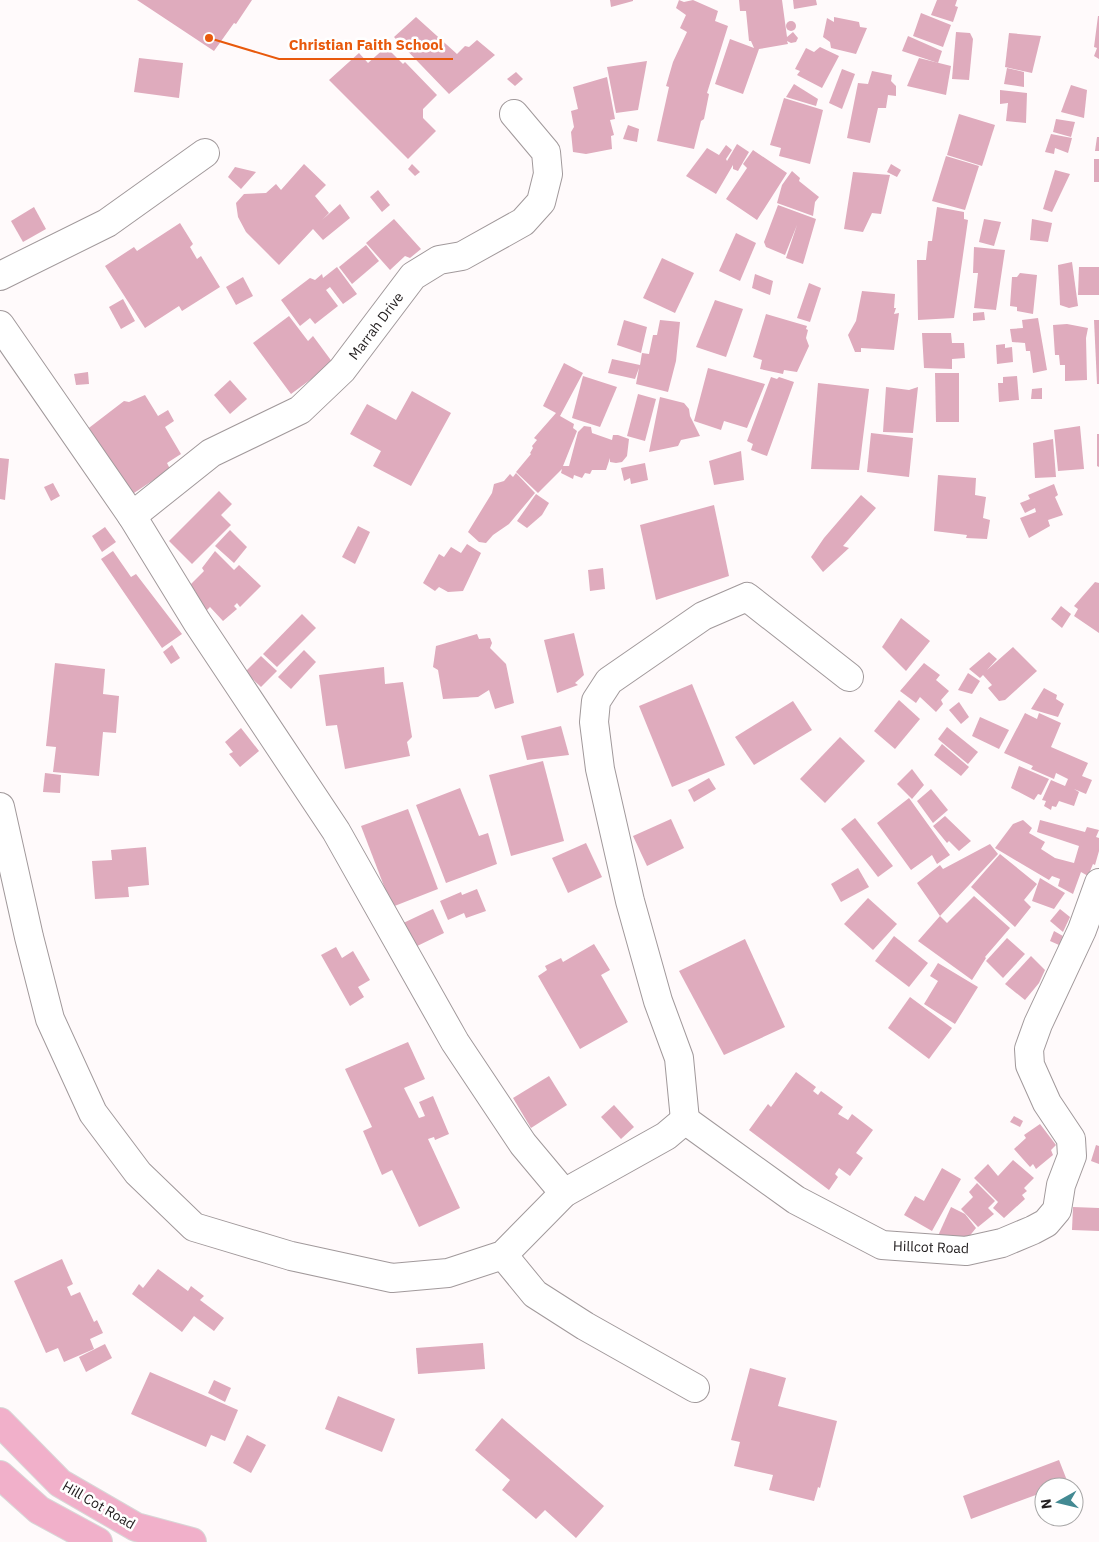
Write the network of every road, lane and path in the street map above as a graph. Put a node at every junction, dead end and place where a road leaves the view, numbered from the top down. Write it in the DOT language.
graph roads {
  1 [pos="514,114"];
  2 [pos="205,153"];
  3 [pos="0,276"];
  4 [pos="0,325"];
  5 [pos="132,516"];
  6 [pos="849,677"];
  7 [pos="0,807"];
  8 [pos="1099,883"];
  9 [pos="685,1120"];
  10 [pos="564,1194"];
  11 [pos="503,1255"];
  12 [pos="695,1388"];
  13 [pos="0,1422"];
  14 [pos="0,1475"];
  15 [pos="98,1542"];
  16 [pos="192,1542"];
  1 -- 5 [label="street, Marrah Drive"];
  2 -- 3 [label="street"];
  4 -- 5 [label="street"];
  5 -- 10 [label="street"];
  6 -- 9 [label="street"];
  7 -- 11 [label="street"];
  8 -- 9 [label="street, Hillcot Road"];
  9 -- 10 [label="street"];
  10 -- 11 [label="street"];
  11 -- 12 [label="street"];
  13 -- 16 [label="main road, Hill Cot Road"];
  14 -- 15 [label="main road"];
}
